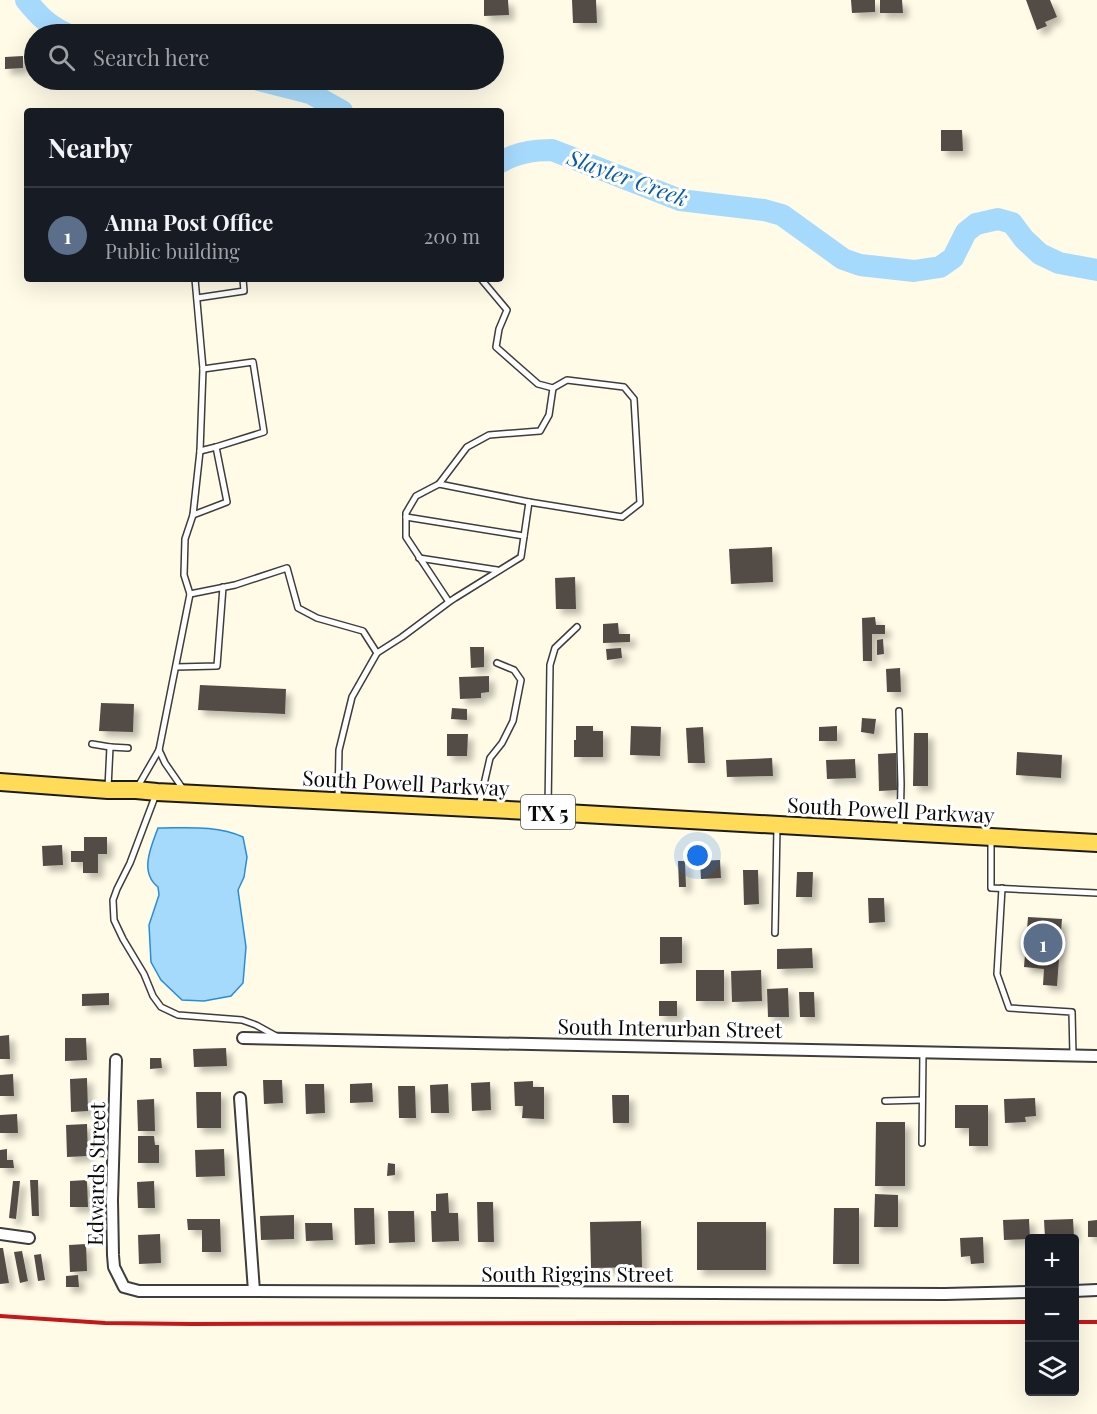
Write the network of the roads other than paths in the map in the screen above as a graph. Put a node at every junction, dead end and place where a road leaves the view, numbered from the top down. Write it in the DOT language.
graph roads {
  1 [pos="195,282"];
  2 [pos="243,282"];
  3 [pos="484,282"];
  4 [pos="197,298"];
  5 [pos="203,369"];
  6 [pos="553,388"];
  7 [pos="216,447"];
  8 [pos="200,451"];
  9 [pos="438,484"];
  10 [pos="529,502"];
  11 [pos="193,515"];
  12 [pos="406,517"];
  13 [pos="524,536"];
  14 [pos="419,557"];
  15 [pos="497,570"];
  16 [pos="223,587"];
  17 [pos="190,594"];
  18 [pos="449,602"];
  19 [pos="577,627"];
  20 [pos="377,653"];
  21 [pos="497,663"];
  22 [pos="176,667"];
  23 [pos="899,711"];
  24 [pos="92,744"];
  25 [pos="110,747"];
  26 [pos="128,748"];
  27 [pos="159,750"];
  28 [pos="0,782"];
  29 [pos="108,790"];
  30 [pos="136,790"];
  31 [pos="157,792"];
  32 [pos="186,794"];
  33 [pos="338,801"];
  34 [pos="478,808"];
  35 [pos="548,812"];
  36 [pos="777,826"];
  37 [pos="900,832"];
  38 [pos="991,837"];
  39 [pos="1097,843"];
  40 [pos="1002,888"];
  41 [pos="1097,893"];
  42 [pos="775,933"];
  43 [pos="243,1038"];
  44 [pos="281,1038"];
  45 [pos="923,1052"];
  46 [pos="1073,1055"];
  47 [pos="1097,1056"];
  48 [pos="116,1060"];
  49 [pos="240,1098"];
  50 [pos="922,1100"];
  51 [pos="885,1101"];
  52 [pos="922,1143"];
  53 [pos="0,1234"];
  54 [pos="29,1238"];
  55 [pos="124,1287"];
  56 [pos="1097,1290"];
  57 [pos="254,1291"];
  58 [pos="1079,1291"];
  59 [pos="1025,1292"];
  1 -- 4 [label="lane"];
  2 -- 4 [label="lane"];
  3 -- 6 [label="lane"];
  4 -- 5 [label="lane"];
  5 -- 7 [label="lane"];
  5 -- 8 [label="lane"];
  6 -- 9 [label="lane"];
  6 -- 10 [label="lane"];
  7 -- 8 [label="lane"];
  7 -- 11 [label="lane"];
  8 -- 11 [label="lane"];
  9 -- 10 [label="lane"];
  9 -- 12 [label="lane"];
  10 -- 13 [label="lane"];
  11 -- 17 [label="lane"];
  12 -- 13 [label="lane"];
  12 -- 14 [label="lane"];
  13 -- 15 [label="lane"];
  14 -- 15 [label="lane"];
  14 -- 18 [label="lane"];
  15 -- 18 [label="lane"];
  16 -- 17 [label="lane"];
  16 -- 20 [label="lane"];
  16 -- 22 [label="lane"];
  17 -- 22 [label="lane"];
  18 -- 20 [label="lane"];
  19 -- 35 [label="lane"];
  20 -- 33 [label="lane"];
  21 -- 34 [label="lane"];
  22 -- 27 [label="lane"];
  23 -- 37 [label="lane"];
  24 -- 25 [label="lane"];
  25 -- 26 [label="lane"];
  25 -- 29 [label="lane"];
  27 -- 30 [label="lane"];
  27 -- 32 [label="lane"];
  28 -- 29 [label="main road, South Powell Parkway / TX 5"];
  29 -- 30 [label="main road, South Powell Parkway / TX 5"];
  30 -- 31 [label="main road, South Powell Parkway / TX 5"];
  31 -- 32 [label="main road, South Powell Parkway / TX 5"];
  31 -- 44 [label="lane"];
  32 -- 33 [label="main road, South Powell Parkway / TX 5"];
  33 -- 34 [label="main road, South Powell Parkway / TX 5"];
  34 -- 35 [label="main road, South Powell Parkway / TX 5"];
  35 -- 36 [label="main road, South Powell Parkway / TX 5"];
  36 -- 37 [label="main road, South Powell Parkway / TX 5"];
  36 -- 42 [label="lane"];
  37 -- 38 [label="main road, South Powell Parkway / TX 5"];
  38 -- 39 [label="main road, South Powell Parkway / TX 5"];
  38 -- 40 [label="lane"];
  40 -- 41 [label="lane"];
  40 -- 46 [label="lane"];
  43 -- 44 [label="street, South Interurban Street"];
  44 -- 45 [label="street, South Interurban Street"];
  45 -- 46 [label="street, South Interurban Street"];
  45 -- 50 [label="lane"];
  46 -- 47 [label="street, South Interurban Street"];
  48 -- 55 [label="street, Edwards Street"];
  49 -- 57 [label="street"];
  50 -- 51 [label="lane"];
  50 -- 52 [label="lane"];
  53 -- 54 [label="street"];
  55 -- 57 [label="street, South Riggins Street"];
  56 -- 58 [label="street"];
  57 -- 59 [label="street, South Riggins Street"];
}
